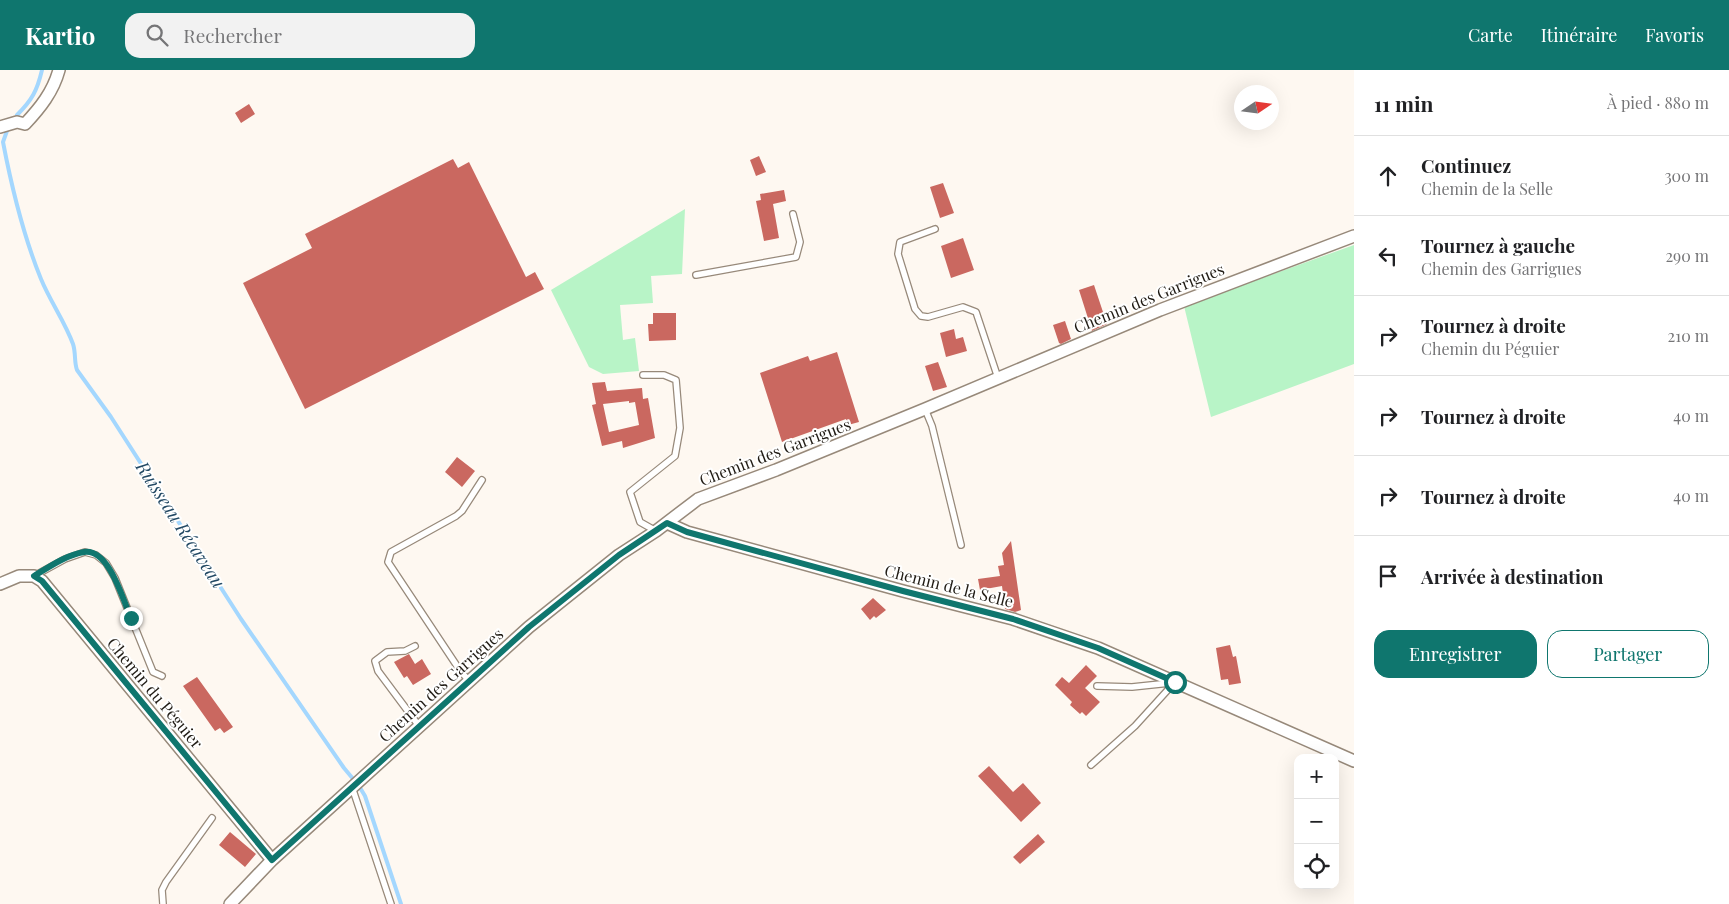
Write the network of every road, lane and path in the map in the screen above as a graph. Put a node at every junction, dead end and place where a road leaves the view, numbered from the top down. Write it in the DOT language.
graph roads {
  1 [pos="59,70"];
  2 [pos="0,127"];
  3 [pos="793,214"];
  4 [pos="935,229"];
  5 [pos="1354,236"];
  6 [pos="696,275"];
  7 [pos="642,375"];
  8 [pos="998,378"];
  9 [pos="925,409"];
  10 [pos="482,480"];
  11 [pos="667,523"];
  12 [pos="656,531"];
  13 [pos="961,544"];
  14 [pos="34,576"];
  15 [pos="0,584"];
  16 [pos="415,646"];
  17 [pos="162,676"];
  18 [pos="469,681"];
  19 [pos="1175,682"];
  20 [pos="1097,686"];
  21 [pos="419,726"];
  22 [pos="1354,761"];
  23 [pos="1091,765"];
  24 [pos="352,787"];
  25 [pos="212,818"];
  26 [pos="272,860"];
  27 [pos="163,904"];
  28 [pos="230,904"];
  29 [pos="391,904"];
  1 -- 2 [label="street"];
  3 -- 6 [label="lane"];
  4 -- 8 [label="lane"];
  5 -- 8 [label="street, Chemin des Garrigues"];
  7 -- 12 [label="lane"];
  8 -- 9 [label="street, Chemin des Garrigues"];
  9 -- 11 [label="street, Chemin des Garrigues"];
  9 -- 13 [label="lane"];
  10 -- 18 [label="lane"];
  11 -- 12 [label="street, Chemin des Garrigues"];
  11 -- 19 [label="street, Chemin de la Selle"];
  12 -- 18 [label="street, Chemin des Garrigues"];
  14 -- 15 [label="street"];
  14 -- 17 [label="lane"];
  14 -- 26 [label="street, Chemin du Péguier"];
  16 -- 21 [label="lane"];
  18 -- 21 [label="street, Chemin des Garrigues"];
  19 -- 20 [label="lane"];
  19 -- 22 [label="street, Chemin de la Selle"];
  19 -- 23 [label="lane"];
  21 -- 24 [label="street, Chemin des Garrigues"];
  24 -- 26 [label="street, Chemin des Garrigues"];
  24 -- 29 [label="lane"];
  25 -- 27 [label="lane"];
  26 -- 28 [label="street, Chemin des Garrigues"];
}
